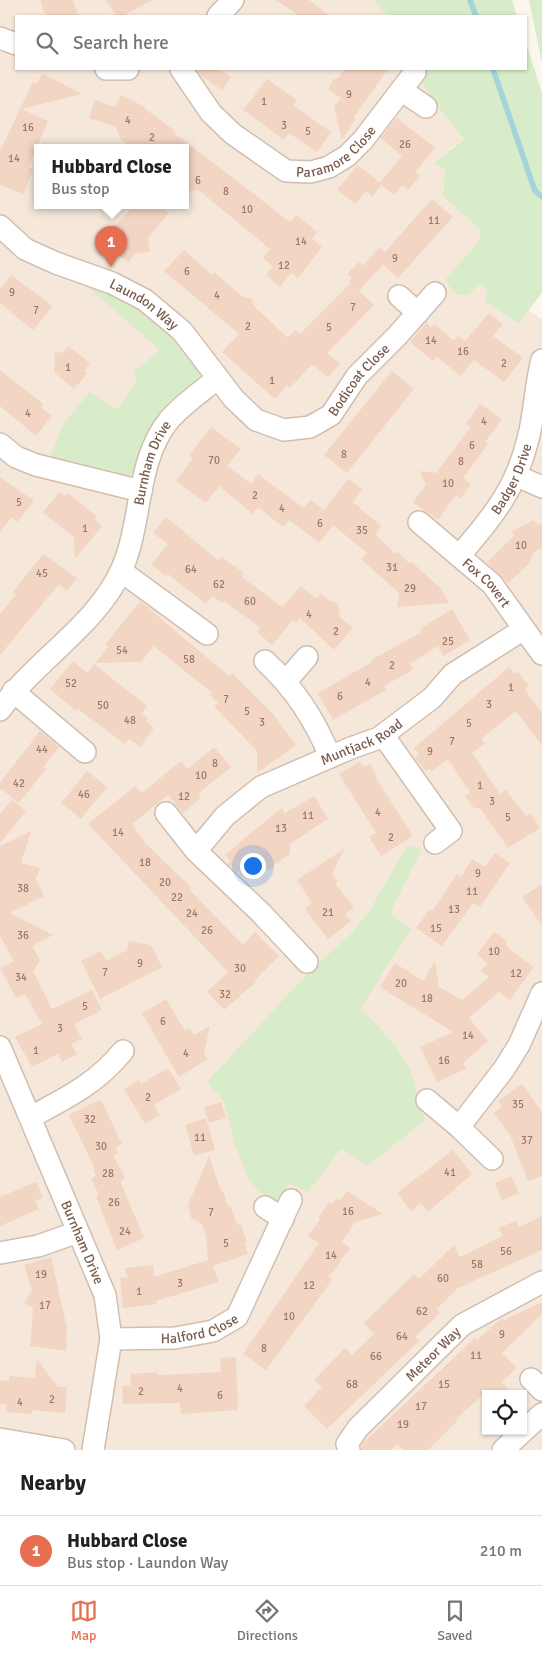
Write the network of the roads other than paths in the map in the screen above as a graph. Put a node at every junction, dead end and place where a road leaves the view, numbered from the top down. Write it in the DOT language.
graph roads {
  1 [pos="233,0"];
  2 [pos="219,15"];
  3 [pos="0,38"];
  4 [pos="15,44"];
  5 [pos="182,70"];
  6 [pos="415,72"];
  7 [pos="401,90"];
  8 [pos="426,107"];
  9 [pos="0,226"];
  10 [pos="436,293"];
  11 [pos="399,296"];
  12 [pos="418,313"];
  13 [pos="542,360"];
  14 [pos="218,378"];
  15 [pos="0,444"];
  16 [pos="517,476"];
  17 [pos="542,487"];
  18 [pos="141,491"];
  19 [pos="420,522"];
  20 [pos="459,556"];
  21 [pos="121,571"];
  22 [pos="524,629"];
  23 [pos="207,634"];
  24 [pos="542,654"];
  25 [pos="307,657"];
  26 [pos="266,661"];
  27 [pos="286,681"];
  28 [pos="13,691"];
  29 [pos="0,710"];
  30 [pos="383,735"];
  31 [pos="85,752"];
  32 [pos="330,757"];
  33 [pos="166,813"];
  34 [pos="435,843"];
  35 [pos="196,851"];
  36 [pos="307,962"];
  37 [pos="542,993"];
  38 [pos="0,1047"];
  39 [pos="123,1051"];
  40 [pos="427,1100"];
  41 [pos="31,1117"];
  42 [pos="459,1127"];
  43 [pos="492,1159"];
  44 [pos="265,1207"];
  45 [pos="78,1232"];
  46 [pos="0,1253"];
  47 [pos="542,1282"];
  48 [pos="111,1339"];
  49 [pos="542,1414"];
  50 [pos="0,1440"];
  51 [pos="64,1450"];
  52 [pos="93,1450"];
  53 [pos="349,1450"];
  54 [pos="503,1450"];
  1 -- 2 [label="street"];
  3 -- 4 [label="street"];
  5 -- 7 [label="street, Paramore Close"];
  6 -- 7 [label="street, Paramore Close"];
  7 -- 8 [label="street"];
  9 -- 14 [label="street, Laundon Way"];
  10 -- 12 [label="street, Bodicoat Close"];
  11 -- 12 [label="street"];
  12 -- 14 [label="street, Bodicoat Close"];
  13 -- 16 [label="street, Badger Drive"];
  14 -- 18 [label="street, Burnham Drive"];
  15 -- 18 [label="street"];
  16 -- 17 [label="street"];
  16 -- 20 [label="street, Badger Drive"];
  18 -- 21 [label="street, Burnham Drive"];
  19 -- 20 [label="street, Fox Covert"];
  20 -- 22 [label="street, Fox Covert"];
  21 -- 23 [label="street"];
  21 -- 28 [label="street, Burnham Drive"];
  22 -- 24 [label="street, Fox Covert"];
  22 -- 30 [label="street, Muntjack Road"];
  25 -- 27 [label="street"];
  26 -- 27 [label="street"];
  27 -- 32 [label="street"];
  28 -- 29 [label="street, Burnham Drive"];
  28 -- 31 [label="street"];
  30 -- 32 [label="street, Muntjack Road"];
  30 -- 34 [label="street"];
  32 -- 35 [label="street, Muntjack Road"];
  33 -- 35 [label="street"];
  35 -- 36 [label="street"];
  37 -- 42 [label="street"];
  38 -- 41 [label="street, Burnham Drive"];
  39 -- 41 [label="street"];
  40 -- 42 [label="street"];
  41 -- 45 [label="street, Burnham Drive"];
  42 -- 43 [label="street"];
  44 -- 48 [label="street, Halford Close"];
  45 -- 46 [label="street"];
  45 -- 48 [label="street, Burnham Drive"];
  47 -- 53 [label="street, Meteor Way"];
  48 -- 52 [label="street, Burnham Drive"];
  49 -- 54 [label="street"];
  50 -- 51 [label="street"];
}
